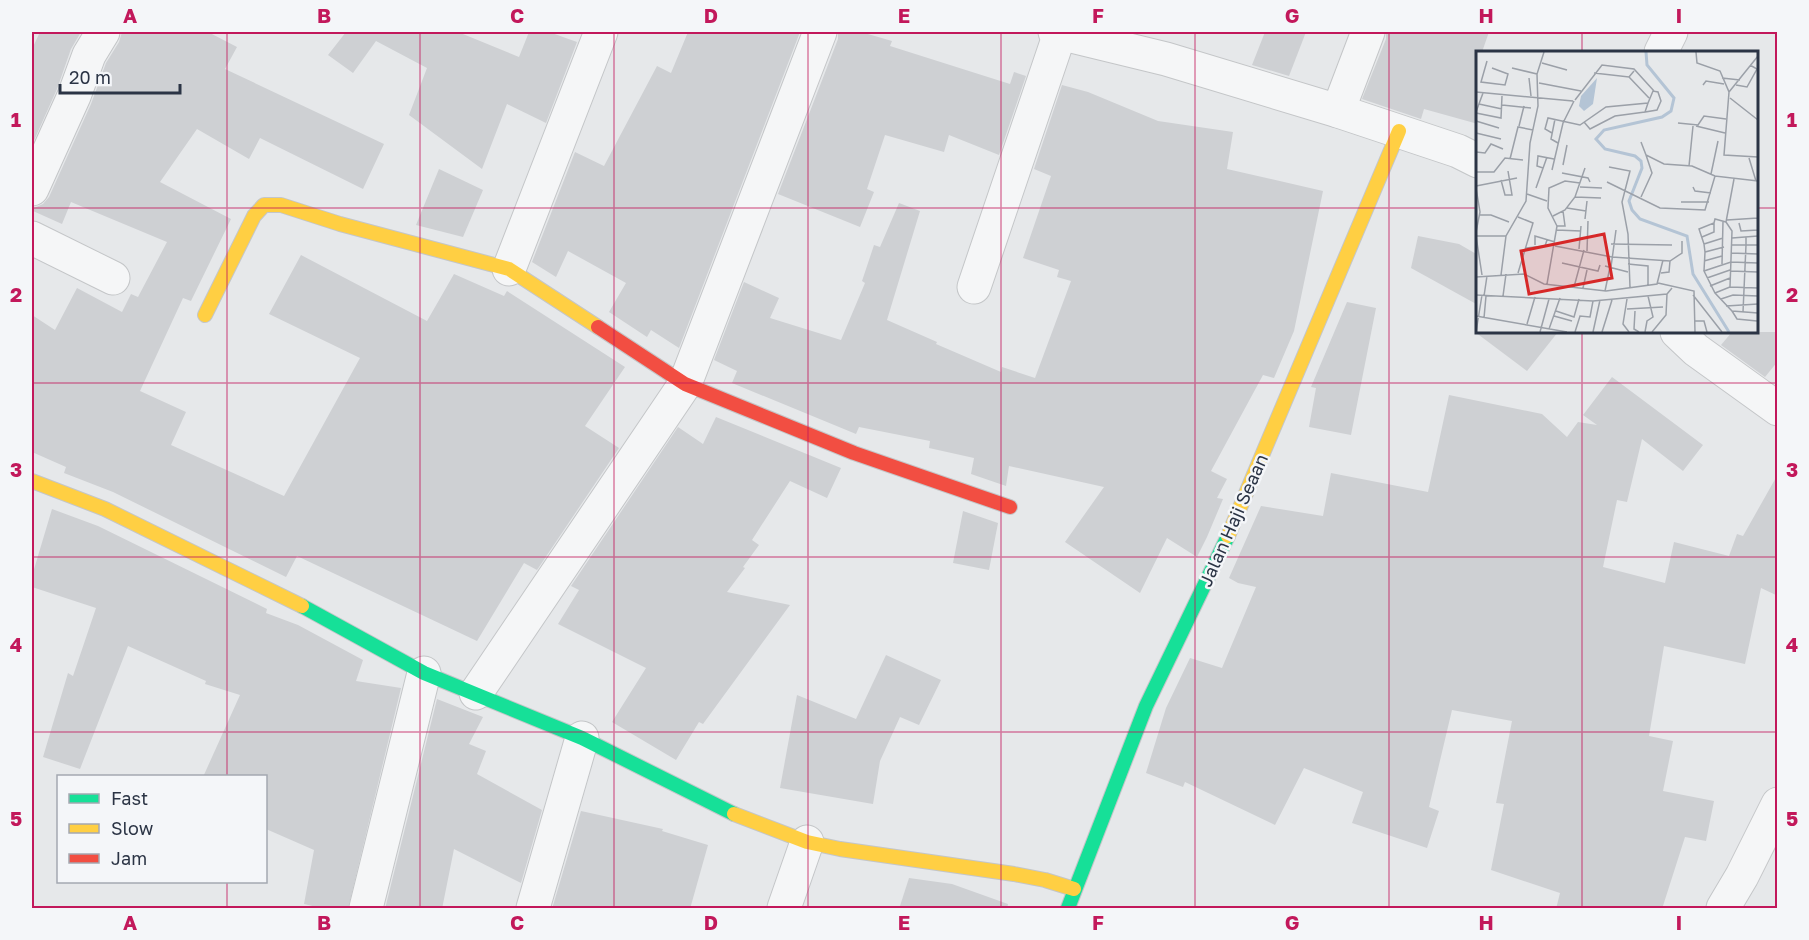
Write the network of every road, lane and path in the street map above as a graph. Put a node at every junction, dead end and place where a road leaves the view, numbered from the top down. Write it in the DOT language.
graph roads {
  1 [pos="103,32"];
  2 [pos="601,32"];
  3 [pos="820,32"];
  4 [pos="1057,32"];
  5 [pos="1368,32"];
  6 [pos="1671,32"];
  7 [pos="1662,51"];
  8 [pos="1338,111"];
  9 [pos="1399,131"];
  10 [pos="1476,160"];
  11 [pos="32,189"];
  12 [pos="32,238"];
  13 [pos="509,269"];
  14 [pos="113,278"];
  15 [pos="974,287"];
  16 [pos="205,315"];
  17 [pos="1678,333"];
  18 [pos="685,384"];
  19 [pos="1778,409"];
  20 [pos="32,481"];
  21 [pos="1010,507"];
  22 [pos="424,673"];
  23 [pos="476,693"];
  24 [pos="582,738"];
  25 [pos="1778,804"];
  26 [pos="807,842"];
  27 [pos="1074,889"];
  28 [pos="366,909"];
  29 [pos="533,909"];
  30 [pos="784,909"];
  31 [pos="1068,909"];
  32 [pos="1723,909"];
  1 -- 11 [label="street"];
  2 -- 13 [label="street"];
  3 -- 18 [label="street"];
  4 -- 8 [label="street"];
  4 -- 15 [label="street"];
  5 -- 8 [label="street"];
  6 -- 7 [label="street"];
  8 -- 9 [label="street"];
  9 -- 10 [label="street"];
  9 -- 27 [label="street, Jalan Haji Seaan"];
  12 -- 14 [label="street"];
  13 -- 16 [label="street"];
  13 -- 18 [label="street"];
  17 -- 19 [label="street"];
  18 -- 21 [label="street"];
  18 -- 23 [label="street"];
  20 -- 22 [label="street"];
  22 -- 23 [label="street"];
  22 -- 28 [label="street"];
  23 -- 24 [label="street"];
  24 -- 26 [label="street"];
  24 -- 29 [label="street"];
  25 -- 32 [label="street"];
  26 -- 27 [label="street"];
  26 -- 30 [label="street"];
  27 -- 31 [label="street, Jalan Haji Seaan"];
}
